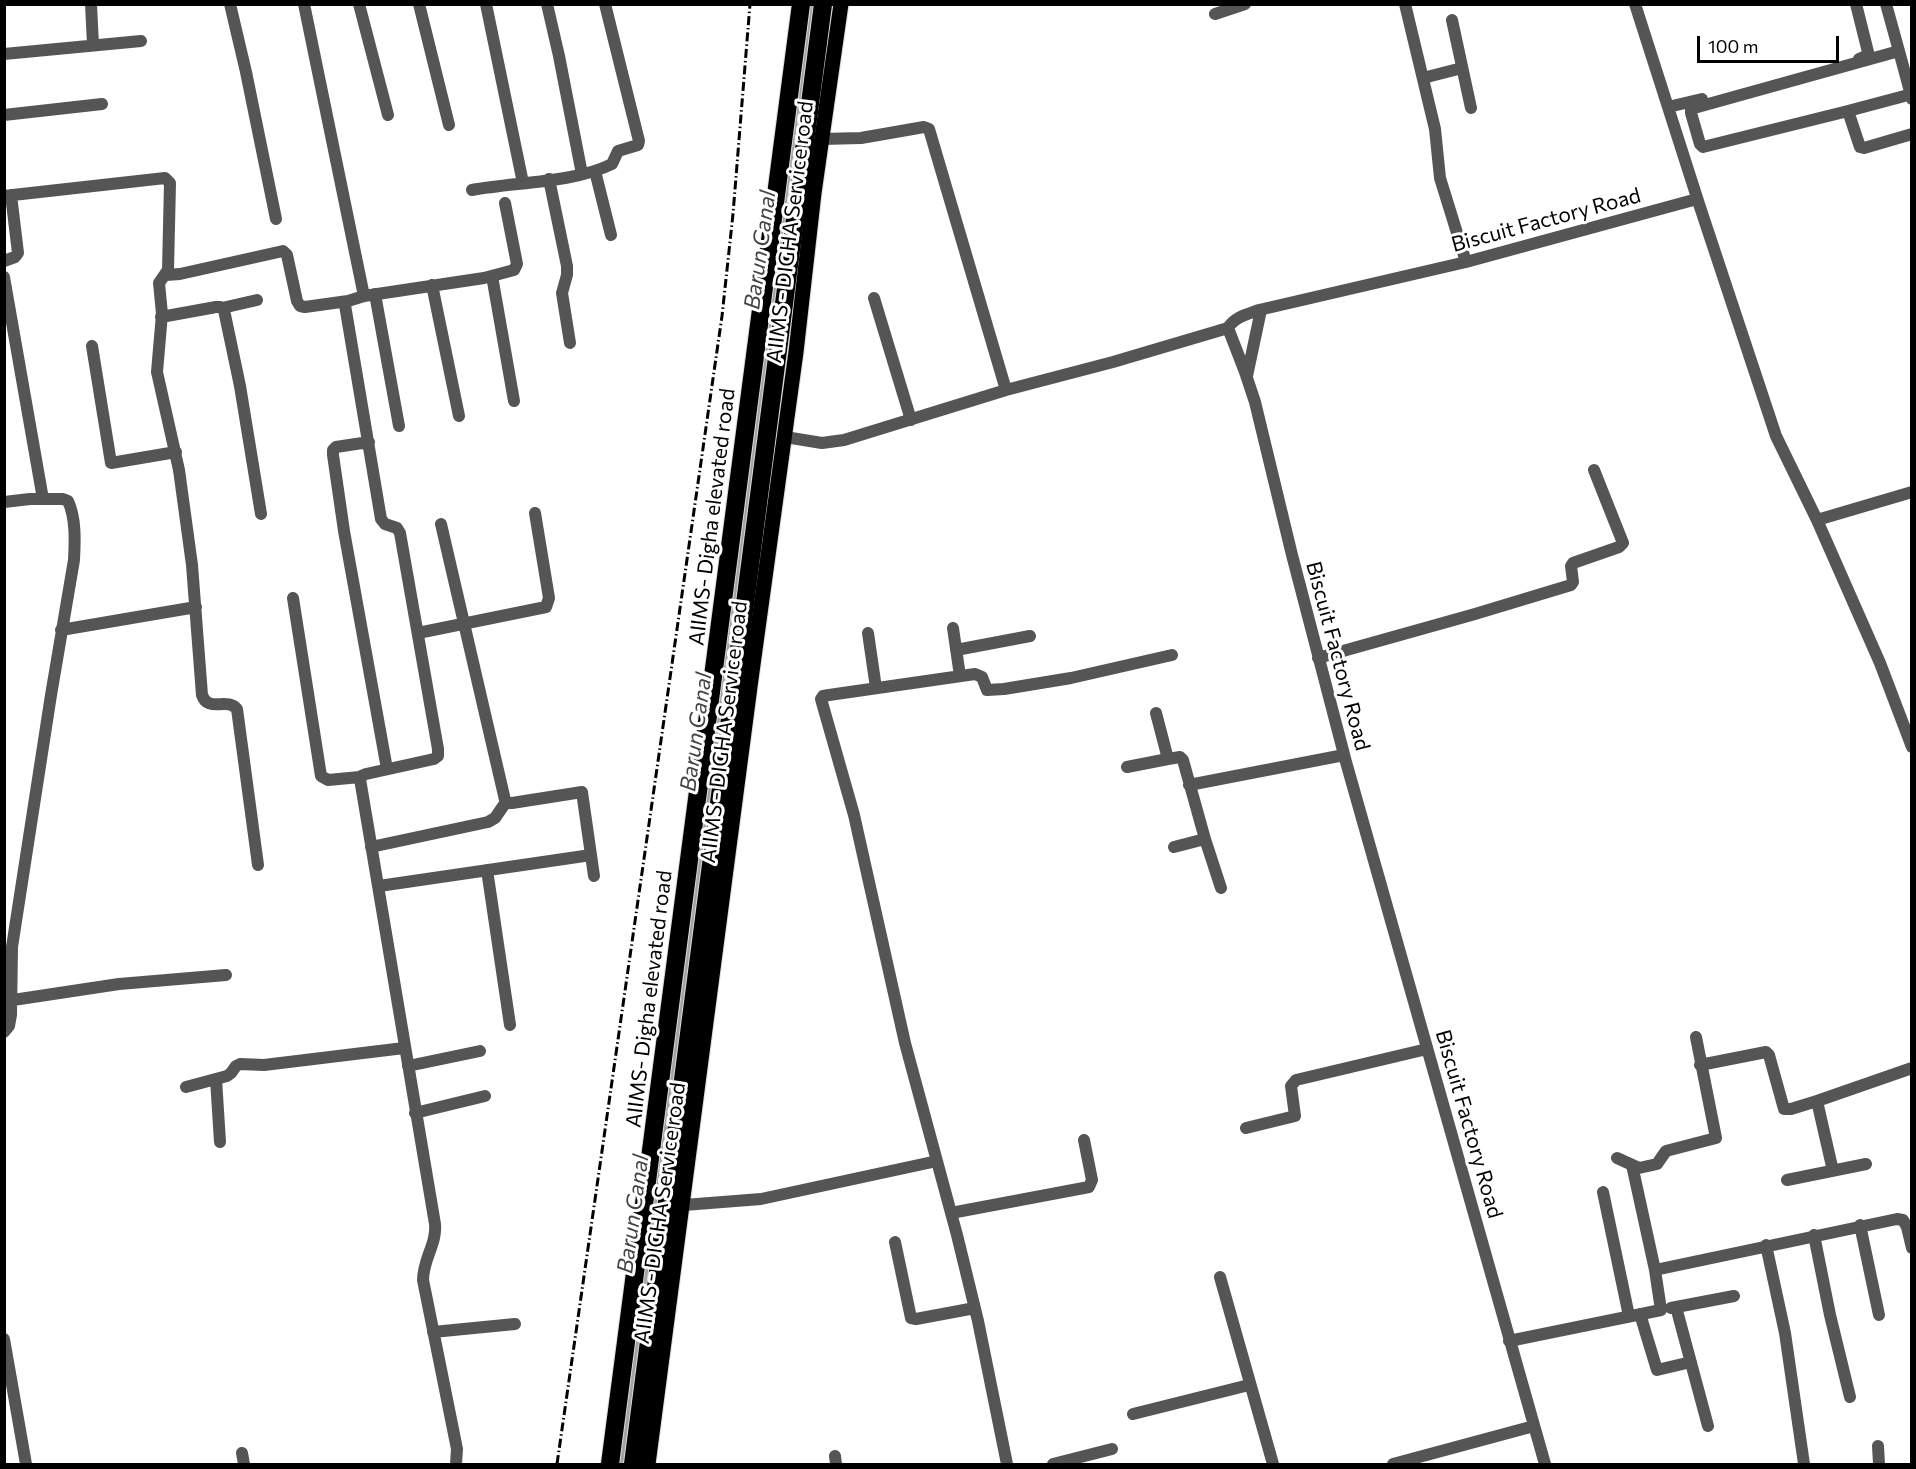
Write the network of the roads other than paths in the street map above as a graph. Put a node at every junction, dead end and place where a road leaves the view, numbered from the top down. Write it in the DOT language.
graph roads {
  1 [pos="91,4"];
  2 [pos="230,4"];
  3 [pos="304,4"];
  4 [pos="359,4"];
  5 [pos="419,4"];
  6 [pos="486,4"];
  7 [pos="547,4"];
  8 [pos="605,4"];
  9 [pos="801,4"];
  10 [pos="823,4"];
  11 [pos="841,4"];
  12 [pos="1245,4"];
  13 [pos="1406,4"];
  14 [pos="1635,4"];
  15 [pos="1856,4"];
  16 [pos="1886,4"];
  17 [pos="1215,14"];
  18 [pos="1452,20"];
  19 [pos="141,41"];
  20 [pos="93,45"];
  21 [pos="1899,51"];
  22 [pos="4,54"];
  23 [pos="1462,68"];
  24 [pos="1423,78"];
  25 [pos="1911,96"];
  26 [pos="102,104"];
  27 [pos="1668,107"];
  28 [pos="1471,108"];
  29 [pos="1848,111"];
  30 [pos="4,115"];
  31 [pos="388,115"];
  32 [pos="449,125"];
  33 [pos="1696,130"];
  34 [pos="1911,134"];
  35 [pos="1677,135"];
  36 [pos="822,139"];
  37 [pos="595,171"];
  38 [pos="582,174"];
  39 [pos="549,179"];
  40 [pos="523,183"];
  41 [pos="472,190"];
  42 [pos="8,196"];
  43 [pos="1697,199"];
  44 [pos="505,203"];
  45 [pos="276,219"];
  46 [pos="611,235"];
  47 [pos="4,261"];
  48 [pos="1466,262"];
  49 [pos="166,275"];
  50 [pos="492,276"];
  51 [pos="4,277"];
  52 [pos="432,285"];
  53 [pos="369,295"];
  54 [pos="874,298"];
  55 [pos="257,300"];
  56 [pos="348,301"];
  57 [pos="222,308"];
  58 [pos="1262,310"];
  59 [pos="161,317"];
  60 [pos="1228,328"];
  61 [pos="570,343"];
  62 [pos="92,346"];
  63 [pos="1247,378"];
  64 [pos="1006,390"];
  65 [pos="514,401"];
  66 [pos="459,416"];
  67 [pos="911,420"];
  68 [pos="399,426"];
  69 [pos="785,437"];
  70 [pos="369,442"];
  71 [pos="176,452"];
  72 [pos="1594,470"];
  73 [pos="1911,492"];
  74 [pos="42,499"];
  75 [pos="4,502"];
  76 [pos="535,513"];
  77 [pos="261,514"];
  78 [pos="1816,520"];
  79 [pos="441,524"];
  80 [pos="293,598"];
  81 [pos="196,607"];
  82 [pos="464,622"];
  83 [pos="953,628"];
  84 [pos="62,630"];
  85 [pos="418,633"];
  86 [pos="868,633"];
  87 [pos="1030,636"];
  88 [pos="956,650"];
  89 [pos="1172,655"];
  90 [pos="1318,658"];
  91 [pos="960,676"];
  92 [pos="876,688"];
  93 [pos="1156,713"];
  94 [pos="1911,747"];
  95 [pos="1344,755"];
  96 [pos="1168,759"];
  97 [pos="1127,766"];
  98 [pos="387,769"];
  99 [pos="360,777"];
  100 [pos="1190,785"];
  101 [pos="506,802"];
  102 [pos="1205,839"];
  103 [pos="371,847"];
  104 [pos="1174,847"];
  105 [pos="591,855"];
  106 [pos="258,866"];
  107 [pos="487,870"];
  108 [pos="594,876"];
  109 [pos="379,886"];
  110 [pos="1221,888"];
  111 [pos="226,975"];
  112 [pos="13,1000"];
  113 [pos="510,1025"];
  114 [pos="4,1032"];
  115 [pos="1696,1037"];
  116 [pos="404,1048"];
  117 [pos="1427,1049"];
  118 [pos="480,1051"];
  119 [pos="1700,1065"];
  120 [pos="408,1066"];
  121 [pos="1911,1068"];
  122 [pos="216,1079"];
  123 [pos="186,1087"];
  124 [pos="485,1096"];
  125 [pos="1817,1101"];
  126 [pos="416,1113"];
  127 [pos="1246,1128"];
  128 [pos="1084,1140"];
  129 [pos="220,1142"];
  130 [pos="1617,1158"];
  131 [pos="937,1161"];
  132 [pos="1866,1164"];
  133 [pos="1632,1165"];
  134 [pos="1833,1171"];
  135 [pos="1787,1180"];
  136 [pos="1603,1192"];
  137 [pos="684,1205"];
  138 [pos="951,1213"];
  139 [pos="1860,1225"];
  140 [pos="1814,1235"];
  141 [pos="895,1242"];
  142 [pos="1766,1245"];
  143 [pos="1911,1248"];
  144 [pos="1655,1270"];
  145 [pos="1220,1277"];
  146 [pos="1734,1296"];
  147 [pos="1676,1307"];
  148 [pos="975,1308"];
  149 [pos="1661,1310"];
  150 [pos="1635,1315"];
  151 [pos="1879,1315"];
  152 [pos="515,1324"];
  153 [pos="433,1332"];
  154 [pos="4,1339"];
  155 [pos="1509,1341"];
  156 [pos="1691,1362"];
  157 [pos="1249,1385"];
  158 [pos="1850,1397"];
  159 [pos="1133,1414"];
  160 [pos="1534,1425"];
  161 [pos="1708,1426"];
  162 [pos="1878,1446"];
  163 [pos="1112,1449"];
  164 [pos="1092,1459"];
  165 [pos="26,1464"];
  166 [pos="456,1464"];
  167 [pos="610,1464"];
  168 [pos="633,1464"];
  169 [pos="648,1464"];
  170 [pos="1007,1464"];
  171 [pos="1053,1464"];
  172 [pos="1272,1464"];
  173 [pos="1394,1464"];
  174 [pos="1545,1464"];
  175 [pos="1804,1464"];
  176 [pos="1879,1464"];
  1 -- 20 [label="street"];
  2 -- 45 [label="street"];
  3 -- 53 [label="street"];
  4 -- 31 [label="street"];
  5 -- 32 [label="street"];
  6 -- 40 [label="street"];
  7 -- 38 [label="street"];
  8 -- 37 [label="street"];
  9 -- 167 [label="highway, AIIMS- Digha elevated road"];
  10 -- 168 [label="highway, AIIMS- Digha elevated road"];
  11 -- 36 [label="main road, AIIMS - DIGHA Service road"];
  12 -- 17 [label="street"];
  13 -- 24 [label="street"];
  14 -- 27 [label="street"];
  15 -- 27 [label="street"];
  16 -- 21 [label="street"];
  18 -- 23 [label="street"];
  19 -- 20 [label="street"];
  20 -- 22 [label="street"];
  21 -- 25 [label="street"];
  21 -- 33 [label="street"];
  23 -- 24 [label="street"];
  23 -- 28 [label="street"];
  24 -- 48 [label="street"];
  25 -- 29 [label="street"];
  26 -- 30 [label="street"];
  27 -- 35 [label="street"];
  29 -- 33 [label="street"];
  29 -- 34 [label="street"];
  33 -- 35 [label="street"];
  35 -- 43 [label="street"];
  36 -- 64 [label="street"];
  36 -- 69 [label="main road, AIIMS - DIGHA Service road"];
  37 -- 38 [label="street"];
  37 -- 46 [label="street"];
  38 -- 39 [label="street"];
  39 -- 40 [label="street"];
  39 -- 61 [label="street"];
  40 -- 41 [label="street"];
  42 -- 47 [label="street"];
  42 -- 49 [label="street"];
  43 -- 48 [label="street, Biscuit Factory Road"];
  43 -- 78 [label="street"];
  44 -- 50 [label="street"];
  48 -- 58 [label="street, Biscuit Factory Road"];
  49 -- 56 [label="street"];
  49 -- 59 [label="street"];
  50 -- 52 [label="street"];
  50 -- 65 [label="street"];
  51 -- 74 [label="street"];
  52 -- 53 [label="street"];
  52 -- 66 [label="street"];
  53 -- 56 [label="street"];
  53 -- 68 [label="street"];
  54 -- 67 [label="street"];
  55 -- 57 [label="street"];
  56 -- 70 [label="street"];
  57 -- 59 [label="street"];
  57 -- 77 [label="street"];
  58 -- 60 [label="street, Biscuit Factory Road"];
  58 -- 63 [label="street"];
  59 -- 71 [label="street"];
  60 -- 63 [label="street, Biscuit Factory Road"];
  60 -- 64 [label="street"];
  62 -- 71 [label="street"];
  63 -- 90 [label="street, Biscuit Factory Road"];
  64 -- 67 [label="street"];
  67 -- 69 [label="street"];
  69 -- 137 [label="main road, AIIMS - DIGHA Service road"];
  70 -- 85 [label="street"];
  70 -- 98 [label="street"];
  71 -- 81 [label="street"];
  72 -- 90 [label="street"];
  73 -- 78 [label="street"];
  74 -- 75 [label="street"];
  74 -- 84 [label="street"];
  76 -- 82 [label="street"];
  78 -- 94 [label="street"];
  79 -- 82 [label="street"];
  80 -- 99 [label="street"];
  81 -- 84 [label="street"];
  81 -- 106 [label="street"];
  82 -- 85 [label="street"];
  82 -- 101 [label="street"];
  83 -- 88 [label="street"];
  84 -- 112 [label="street"];
  85 -- 98 [label="street"];
  86 -- 92 [label="street"];
  87 -- 88 [label="street"];
  88 -- 91 [label="street"];
  89 -- 91 [label="street"];
  90 -- 95 [label="street, Biscuit Factory Road"];
  91 -- 92 [label="street"];
  92 -- 131 [label="street"];
  93 -- 96 [label="street"];
  95 -- 100 [label="street"];
  95 -- 117 [label="street, Biscuit Factory Road"];
  96 -- 97 [label="street"];
  96 -- 100 [label="street"];
  98 -- 99 [label="street"];
  99 -- 103 [label="street"];
  100 -- 102 [label="street"];
  101 -- 103 [label="street"];
  101 -- 105 [label="street"];
  102 -- 104 [label="street"];
  102 -- 110 [label="street"];
  103 -- 109 [label="street"];
  105 -- 107 [label="street"];
  105 -- 108 [label="street"];
  107 -- 109 [label="street"];
  107 -- 113 [label="street"];
  109 -- 116 [label="street"];
  111 -- 112 [label="street"];
  112 -- 114 [label="street"];
  115 -- 119 [label="street"];
  116 -- 120 [label="street"];
  116 -- 122 [label="street"];
  117 -- 127 [label="street"];
  117 -- 155 [label="street, Biscuit Factory Road"];
  118 -- 120 [label="street"];
  119 -- 125 [label="street"];
  119 -- 133 [label="street"];
  120 -- 126 [label="street"];
  121 -- 125 [label="street"];
  122 -- 123 [label="street"];
  122 -- 129 [label="street"];
  124 -- 126 [label="street"];
  125 -- 134 [label="street"];
  126 -- 153 [label="street"];
  128 -- 138 [label="street"];
  130 -- 133 [label="street"];
  131 -- 137 [label="street"];
  131 -- 138 [label="street"];
  132 -- 134 [label="street"];
  133 -- 144 [label="street"];
  134 -- 135 [label="street"];
  136 -- 150 [label="street"];
  137 -- 169 [label="main road, AIIMS - DIGHA Service road"];
  138 -- 148 [label="street"];
  139 -- 140 [label="street"];
  139 -- 143 [label="street"];
  139 -- 151 [label="street"];
  140 -- 142 [label="street"];
  140 -- 158 [label="street"];
  141 -- 148 [label="street"];
  142 -- 144 [label="street"];
  142 -- 175 [label="street"];
  144 -- 149 [label="street"];
  145 -- 157 [label="street"];
  146 -- 147 [label="street"];
  147 -- 149 [label="street"];
  147 -- 156 [label="street"];
  148 -- 170 [label="street"];
  149 -- 150 [label="street"];
  150 -- 155 [label="street"];
  150 -- 156 [label="street"];
  152 -- 153 [label="street"];
  153 -- 166 [label="street"];
  154 -- 165 [label="street"];
  155 -- 160 [label="street, Biscuit Factory Road"];
  156 -- 161 [label="street"];
  157 -- 159 [label="street"];
  157 -- 172 [label="street"];
  160 -- 173 [label="street"];
  160 -- 174 [label="street, Biscuit Factory Road"];
  162 -- 176 [label="street"];
  163 -- 164 [label="street"];
  164 -- 171 [label="street"];
}
